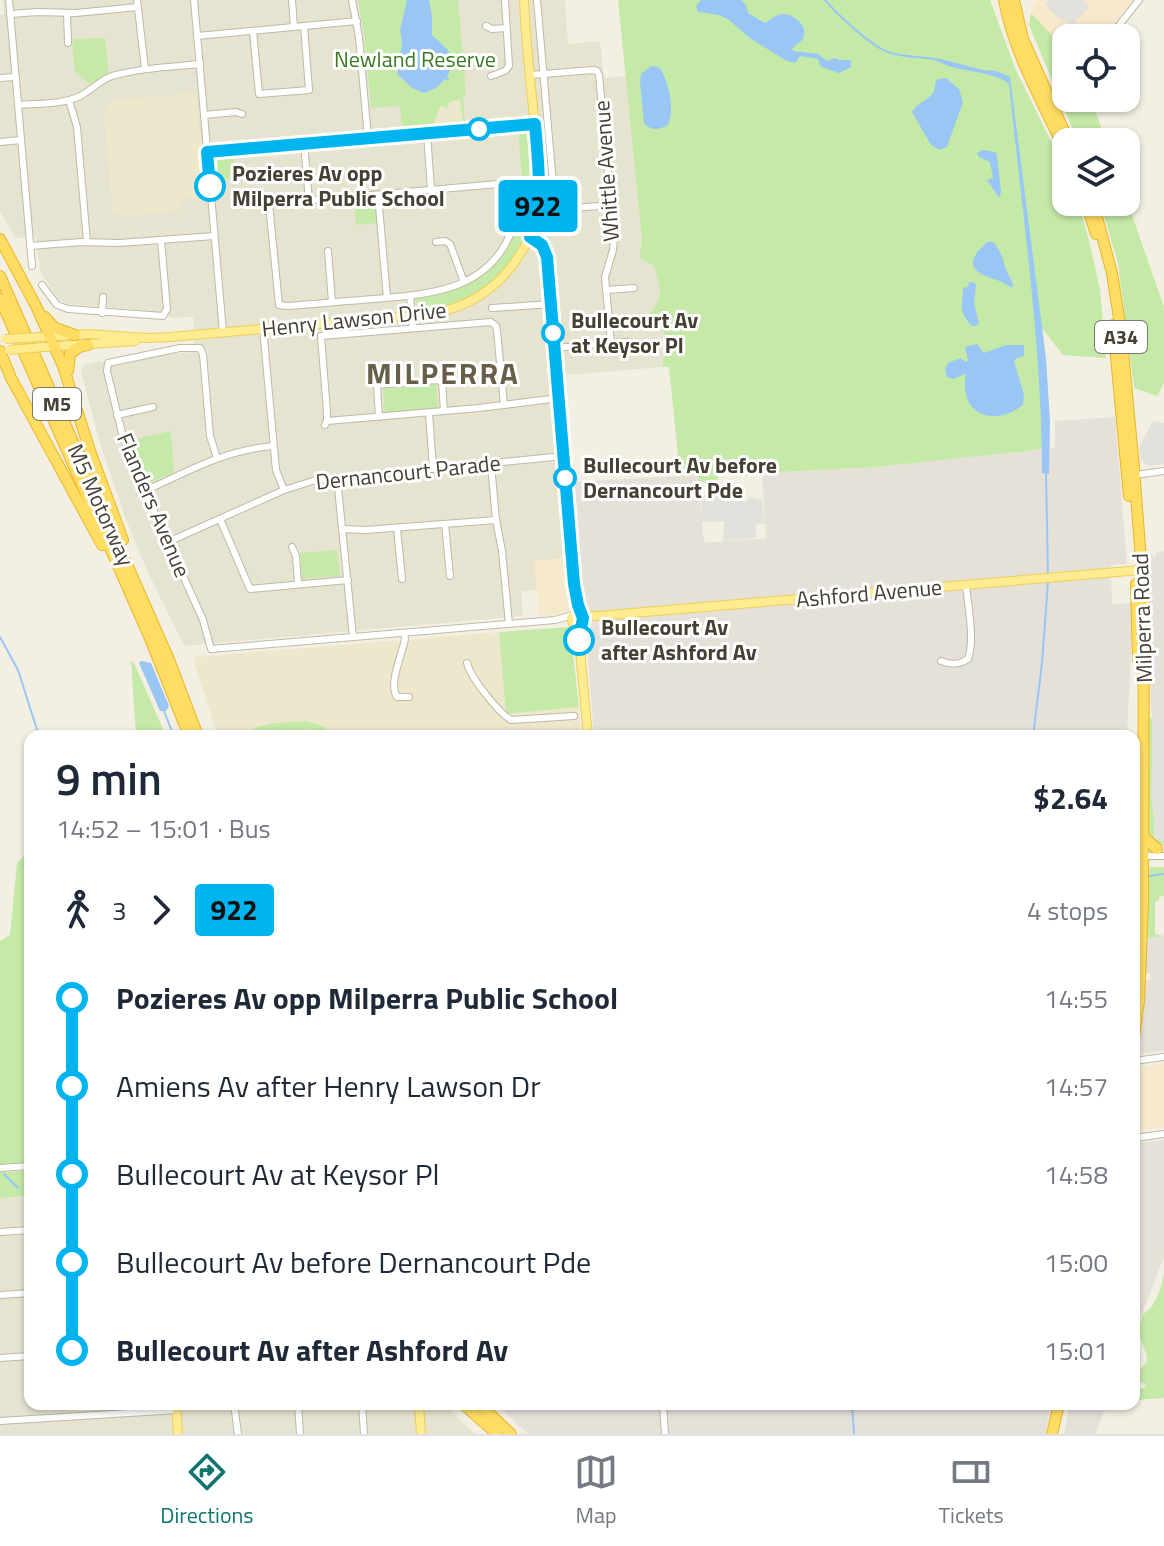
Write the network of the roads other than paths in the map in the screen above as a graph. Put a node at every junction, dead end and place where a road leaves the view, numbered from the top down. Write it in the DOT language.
graph roads {
  1 [pos="9,0"];
  2 [pos="194,0"];
  3 [pos="292,0"];
  4 [pos="352,0"];
  5 [pos="537,0"];
  6 [pos="1001,0"];
  7 [pos="1014,0"];
  8 [pos="1139,0"];
  9 [pos="505,1"];
  10 [pos="524,1"];
  11 [pos="137,4"];
  12 [pos="67,13"];
  13 [pos="10,14"];
  14 [pos="357,21"];
  15 [pos="1120,24"];
  16 [pos="304,26"];
  17 [pos="486,26"];
  18 [pos="294,27"];
  19 [pos="506,28"];
  20 [pos="253,31"];
  21 [pos="197,36"];
  22 [pos="68,43"];
  23 [pos="200,64"];
  24 [pos="145,69"];
  25 [pos="543,74"];
  26 [pos="530,75"];
  27 [pos="491,76"];
  28 [pos="16,77"];
  29 [pos="0,78"];
  30 [pos="69,100"];
  31 [pos="18,105"];
  32 [pos="242,114"];
  33 [pos="204,115"];
  34 [pos="535,124"];
  35 [pos="1054,128"];
  36 [pos="1063,128"];
  37 [pos="427,133"];
  38 [pos="368,138"];
  39 [pos="21,140"];
  40 [pos="0,142"];
  41 [pos="304,143"];
  42 [pos="207,152"];
  43 [pos="431,190"];
  44 [pos="378,195"];
  45 [pos="309,201"];
  46 [pos="611,205"];
  47 [pos="1090,216"];
  48 [pos="1097,216"];
  49 [pos="214,236"];
  50 [pos="530,237"];
  51 [pos="0,239"];
  52 [pos="161,240"];
  53 [pos="87,242"];
  54 [pos="436,242"];
  55 [pos="30,246"];
  56 [pos="328,251"];
  57 [pos="32,266"];
  58 [pos="0,276"];
  59 [pos="464,282"];
  60 [pos="42,285"];
  61 [pos="634,288"];
  62 [pos="606,290"];
  63 [pos="410,296"];
  64 [pos="103,297"];
  65 [pos="387,298"];
  66 [pos="0,299"];
  67 [pos="332,302"];
  68 [pos="551,304"];
  69 [pos="36,306"];
  70 [pos="492,308"];
  71 [pos="102,313"];
  72 [pos="412,316"];
  73 [pos="263,328"];
  74 [pos="413,328"];
  75 [pos="223,332"];
  76 [pos="75,335"];
  77 [pos="147,338"];
  78 [pos="2,339"];
  79 [pos="47,342"];
  80 [pos="611,343"];
  81 [pos="639,344"];
  82 [pos="88,345"];
  83 [pos="555,348"];
  84 [pos="3,351"];
  85 [pos="0,364"];
  86 [pos="11,378"];
  87 [pos="70,381"];
  88 [pos="559,398"];
  89 [pos="504,405"];
  90 [pos="153,407"];
  91 [pos="444,411"];
  92 [pos="429,413"];
  93 [pos="117,415"];
  94 [pos="379,417"];
  95 [pos="273,446"];
  96 [pos="564,456"];
  97 [pos="217,458"];
  98 [pos="491,464"];
  99 [pos="433,469"];
  100 [pos="1164,471"];
  101 [pos="1131,475"];
  102 [pos="337,478"];
  103 [pos="284,490"];
  104 [pos="145,491"];
  105 [pos="220,519"];
  106 [pos="496,520"];
  107 [pos="445,524"];
  108 [pos="397,528"];
  109 [pos="342,529"];
  110 [pos="168,542"];
  111 [pos="292,547"];
  112 [pos="1138,571"];
  113 [pos="450,576"];
  114 [pos="402,579"];
  115 [pos="348,580"];
  116 [pos="298,584"];
  117 [pos="966,585"];
  118 [pos="577,619"];
  119 [pos="509,624"];
  120 [pos="404,633"];
  121 [pos="149,636"];
  122 [pos="353,637"];
  123 [pos="211,649"];
  124 [pos="941,661"];
  125 [pos="170,662"];
  126 [pos="467,663"];
  127 [pos="409,697"];
  128 [pos="574,716"];
  129 [pos="187,730"];
  130 [pos="196,730"];
  131 [pos="587,730"];
  132 [pos="1138,730"];
  133 [pos="1144,837"];
  134 [pos="1162,851"];
  135 [pos="1140,853"];
  136 [pos="1140,990"];
  137 [pos="1164,1057"];
  138 [pos="1140,1060"];
  139 [pos="1164,1134"];
  140 [pos="1140,1137"];
  141 [pos="24,1166"];
  142 [pos="0,1168"];
  143 [pos="24,1230"];
  144 [pos="0,1232"];
  145 [pos="24,1293"];
  146 [pos="0,1295"];
  147 [pos="24,1356"];
  148 [pos="0,1358"];
  149 [pos="139,1410"];
  150 [pos="177,1410"];
  151 [pos="235,1410"];
  152 [pos="298,1410"];
  153 [pos="362,1410"];
  154 [pos="419,1410"];
  155 [pos="470,1410"];
  156 [pos="485,1410"];
  157 [pos="663,1410"];
  158 [pos="1061,1410"];
  159 [pos="0,1421"];
  160 [pos="178,1434"];
  161 [pos="238,1434"];
  162 [pos="300,1434"];
  163 [pos="364,1434"];
  164 [pos="421,1434"];
  165 [pos="497,1434"];
  166 [pos="511,1434"];
  167 [pos="665,1434"];
  168 [pos="1055,1434"];
  1 -- 13 [label="street"];
  2 -- 21 [label="street"];
  3 -- 18 [label="street"];
  4 -- 14 [label="street"];
  5 -- 25 [label="street"];
  6 -- 35 [label="highway"];
  7 -- 36 [label="highway"];
  8 -- 15 [label="street"];
  9 -- 10 [label="street"];
  9 -- 19 [label="street"];
  10 -- 26 [label="main road, Henry Lawson Drive"];
  11 -- 12 [label="street"];
  11 -- 24 [label="street"];
  12 -- 13 [label="street"];
  12 -- 22 [label="street"];
  13 -- 28 [label="street"];
  14 -- 16 [label="street"];
  14 -- 38 [label="street"];
  16 -- 18 [label="street"];
  16 -- 20 [label="street"];
  17 -- 19 [label="street"];
  18 -- 20 [label="street"];
  19 -- 27 [label="street"];
  20 -- 21 [label="street"];
  21 -- 23 [label="street"];
  23 -- 24 [label="street"];
  23 -- 33 [label="street"];
  24 -- 30 [label="street"];
  25 -- 26 [label="street, Whittle Avenue"];
  25 -- 46 [label="street, Whittle Avenue"];
  25 -- 46 [label="street"];
  26 -- 34 [label="main road, Henry Lawson Drive"];
  28 -- 29 [label="street"];
  28 -- 31 [label="street"];
  30 -- 31 [label="street"];
  30 -- 53 [label="street"];
  31 -- 39 [label="street"];
  32 -- 33 [label="street"];
  33 -- 42 [label="street"];
  34 -- 37 [label="street"];
  34 -- 50 [label="main road, Henry Lawson Drive"];
  37 -- 38 [label="street"];
  37 -- 43 [label="street"];
  38 -- 41 [label="street"];
  39 -- 40 [label="street"];
  39 -- 55 [label="street"];
  41 -- 42 [label="street"];
  41 -- 45 [label="street"];
  42 -- 49 [label="street"];
  43 -- 44 [label="street"];
  43 -- 59 [label="street"];
  44 -- 45 [label="street"];
  44 -- 65 [label="street"];
  45 -- 67 [label="street"];
  46 -- 62 [label="street, Whittle Avenue"];
  47 -- 101 [label="highway, Milperra Road / A34"];
  48 -- 101 [label="highway, Milperra Road / A34"];
  49 -- 52 [label="street"];
  49 -- 75 [label="street"];
  50 -- 68 [label="main road"];
  50 -- 72 [label="main road, Henry Lawson Drive"];
  51 -- 69 [label="highway"];
  52 -- 53 [label="street"];
  52 -- 71 [label="street"];
  53 -- 55 [label="street"];
  54 -- 59 [label="street"];
  55 -- 57 [label="street"];
  56 -- 67 [label="street"];
  58 -- 125 [label="highway, M5 Motorway / M5"];
  59 -- 63 [label="street"];
  60 -- 71 [label="street"];
  61 -- 62 [label="street"];
  62 -- 80 [label="street, Whittle Avenue"];
  63 -- 65 [label="street"];
  63 -- 72 [label="street"];
  64 -- 71 [label="street"];
  65 -- 67 [label="street"];
  66 -- 121 [label="highway, M5 Motorway / M5"];
  68 -- 70 [label="street"];
  68 -- 83 [label="main road"];
  69 -- 76 [label="highway"];
  69 -- 79 [label="highway"];
  72 -- 73 [label="main road, Henry Lawson Drive"];
  72 -- 74 [label="street"];
  73 -- 75 [label="main road, Henry Lawson Drive"];
  73 -- 95 [label="street"];
  74 -- 89 [label="street"];
  74 -- 94 [label="street"];
  75 -- 77 [label="main road, Henry Lawson Drive"];
  76 -- 77 [label="main road, Henry Lawson Drive"];
  76 -- 79 [label="main road, Henry Lawson Drive"];
  77 -- 82 [label="main road, Henry Lawson Drive"];
  78 -- 79 [label="main road, Henry Lawson Drive, bridge"];
  79 -- 82 [label="main road, Henry Lawson Drive"];
  79 -- 84 [label="main road, Henry Lawson Drive, bridge"];
  79 -- 87 [label="highway"];
  80 -- 81 [label="street"];
  80 -- 83 [label="street"];
  82 -- 87 [label="highway"];
  83 -- 88 [label="main road"];
  84 -- 86 [label="highway"];
  85 -- 86 [label="highway"];
  86 -- 121 [label="highway"];
  87 -- 125 [label="highway"];
  88 -- 89 [label="street"];
  88 -- 96 [label="main road"];
  89 -- 91 [label="street"];
  90 -- 93 [label="street"];
  91 -- 92 [label="street"];
  91 -- 94 [label="street"];
  92 -- 94 [label="street"];
  92 -- 99 [label="street"];
  93 -- 97 [label="street, Flanders Avenue"];
  93 -- 104 [label="street, Flanders Avenue"];
  95 -- 97 [label="street"];
  95 -- 103 [label="street"];
  96 -- 98 [label="street, Dernancourt Parade"];
  96 -- 118 [label="main road"];
  97 -- 104 [label="street"];
  98 -- 99 [label="street, Dernancourt Parade"];
  98 -- 106 [label="street"];
  99 -- 102 [label="street, Dernancourt Parade"];
  100 -- 101 [label="street"];
  101 -- 112 [label="highway, Milperra Road / A34"];
  102 -- 103 [label="street, Dernancourt Parade"];
  102 -- 109 [label="street"];
  103 -- 105 [label="street, Dernancourt Parade"];
  104 -- 110 [label="street, Flanders Avenue"];
  105 -- 110 [label="street, Dernancourt Parade"];
  105 -- 116 [label="street"];
  106 -- 107 [label="street"];
  106 -- 119 [label="street"];
  107 -- 108 [label="street"];
  107 -- 113 [label="street"];
  108 -- 109 [label="street"];
  108 -- 114 [label="street"];
  109 -- 115 [label="street"];
  110 -- 123 [label="street, Flanders Avenue"];
  111 -- 116 [label="street"];
  112 -- 117 [label="main road, Ashford Avenue"];
  112 -- 132 [label="highway, Milperra Road / A34"];
  112 -- 133 [label="highway, Milperra Road / A34"];
  115 -- 116 [label="street"];
  115 -- 122 [label="street"];
  117 -- 118 [label="main road, Ashford Avenue"];
  117 -- 124 [label="street"];
  118 -- 119 [label="street, Ashford Avenue"];
  118 -- 131 [label="main road"];
  119 -- 120 [label="street, Ashford Avenue"];
  120 -- 122 [label="street, Ashford Avenue"];
  120 -- 127 [label="street"];
  121 -- 129 [label="highway, M5 Motorway / M5"];
  122 -- 123 [label="street, Ashford Avenue"];
  125 -- 130 [label="highway, M5 Motorway / M5"];
  126 -- 128 [label="street"];
  133 -- 134 [label="highway"];
  133 -- 135 [label="highway, Milperra Road / A34"];
  134 -- 135 [label="street"];
  135 -- 136 [label="highway, Milperra Road / A34"];
  137 -- 138 [label="street"];
  139 -- 140 [label="street"];
  141 -- 142 [label="street"];
  143 -- 144 [label="street"];
  145 -- 146 [label="street"];
  147 -- 148 [label="street"];
  149 -- 159 [label="street"];
  150 -- 160 [label="main road"];
  151 -- 161 [label="street"];
  152 -- 162 [label="street"];
  153 -- 163 [label="street"];
  154 -- 164 [label="main road"];
  155 -- 165 [label="highway"];
  156 -- 166 [label="highway"];
  157 -- 167 [label="street"];
  158 -- 168 [label="highway"];
}
